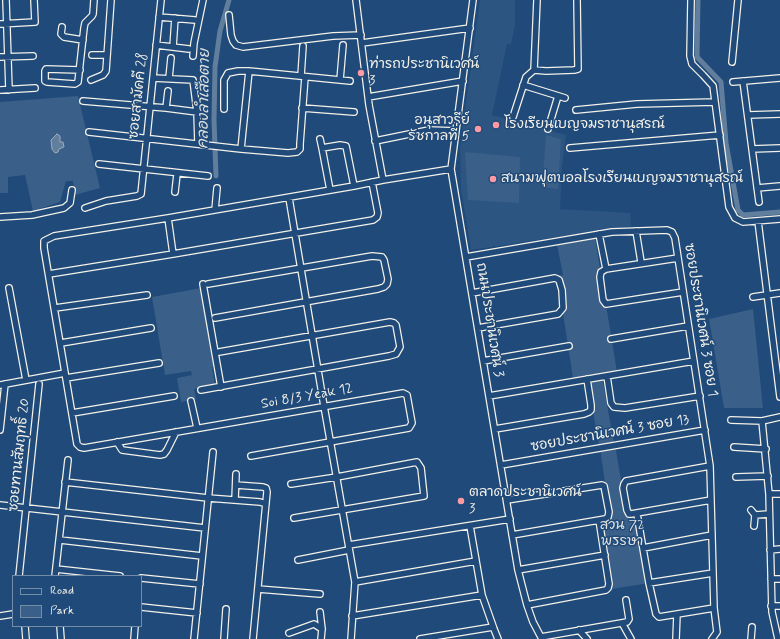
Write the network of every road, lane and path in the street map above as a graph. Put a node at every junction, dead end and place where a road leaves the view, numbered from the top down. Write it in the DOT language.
graph roads {
  1 [pos="6,0"];
  2 [pos="34,0"];
  3 [pos="94,0"];
  4 [pos="111,0"];
  5 [pos="161,0"];
  6 [pos="203,0"];
  7 [pos="356,0"];
  8 [pos="473,0"];
  9 [pos="537,0"];
  10 [pos="577,0"];
  11 [pos="691,0"];
  12 [pos="738,0"];
  13 [pos="229,15"];
  14 [pos="160,16"];
  15 [pos="175,18"];
  16 [pos="195,20"];
  17 [pos="3,24"];
  18 [pos="62,27"];
  19 [pos="470,28"];
  20 [pos="361,35"];
  21 [pos="83,40"];
  22 [pos="362,43"];
  23 [pos="156,45"];
  24 [pos="343,45"];
  25 [pos="303,46"];
  26 [pos="173,47"];
  27 [pos="189,49"];
  28 [pos="92,55"];
  29 [pos="107,55"];
  30 [pos="33,56"];
  31 [pos="193,56"];
  32 [pos="0,57"];
  33 [pos="8,57"];
  34 [pos="171,58"];
  35 [pos="732,62"];
  36 [pos="80,70"];
  37 [pos="534,70"];
  38 [pos="249,71"];
  39 [pos="302,77"];
  40 [pos="153,78"];
  41 [pos="169,78"];
  42 [pos="780,78"];
  43 [pos="91,80"];
  44 [pos="340,80"];
  45 [pos="350,81"];
  46 [pos="743,81"];
  47 [pos="463,82"];
  48 [pos="733,82"];
  49 [pos="523,85"];
  50 [pos="35,88"];
  51 [pos="0,90"];
  52 [pos="9,90"];
  53 [pos="168,91"];
  54 [pos="368,96"];
  55 [pos="558,96"];
  56 [pos="565,98"];
  57 [pos="83,100"];
  58 [pos="715,102"];
  59 [pos="150,106"];
  60 [pos="166,108"];
  61 [pos="302,108"];
  62 [pos="224,109"];
  63 [pos="576,110"];
  64 [pos="197,112"];
  65 [pos="354,112"];
  66 [pos="780,114"];
  67 [pos="748,115"];
  68 [pos="512,117"];
  69 [pos="548,129"];
  70 [pos="456,131"];
  71 [pos="89,132"];
  72 [pos="720,135"];
  73 [pos="147,138"];
  74 [pos="320,139"];
  75 [pos="375,141"];
  76 [pos="198,144"];
  77 [pos="322,148"];
  78 [pos="570,148"];
  79 [pos="780,148"];
  80 [pos="241,149"];
  81 [pos="752,149"];
  82 [pos="99,164"];
  83 [pos="451,169"];
  84 [pos="144,170"];
  85 [pos="177,174"];
  86 [pos="208,176"];
  87 [pos="382,180"];
  88 [pos="372,182"];
  89 [pos="354,186"];
  90 [pos="780,186"];
  91 [pos="217,188"];
  92 [pos="757,188"];
  93 [pos="72,190"];
  94 [pos="330,190"];
  95 [pos="175,192"];
  96 [pos="289,198"];
  97 [pos="759,202"];
  98 [pos="85,208"];
  99 [pos="214,210"];
  100 [pos="0,217"];
  101 [pos="168,218"];
  102 [pos="780,219"];
  103 [pos="758,222"];
  104 [pos="636,231"];
  105 [pos="295,233"];
  106 [pos="600,234"];
  107 [pos="173,254"];
  108 [pos="466,257"];
  109 [pos="678,258"];
  110 [pos="641,262"];
  111 [pos="301,267"];
  112 [pos="606,269"];
  113 [pos="49,274"];
  114 [pos="9,288"];
  115 [pos="683,292"];
  116 [pos="472,293"];
  117 [pos="780,293"];
  118 [pos="767,294"];
  119 [pos="147,295"];
  120 [pos="753,297"];
  121 [pos="307,301"];
  122 [pos="55,308"];
  123 [pos="216,318"];
  124 [pos="688,326"];
  125 [pos="151,328"];
  126 [pos="478,328"];
  127 [pos="312,335"];
  128 [pos="611,339"];
  129 [pos="61,343"];
  130 [pos="569,346"];
  131 [pos="219,352"];
  132 [pos="483,361"];
  133 [pos="694,362"];
  134 [pos="159,363"];
  135 [pos="318,369"];
  136 [pos="66,375"];
  137 [pos="607,376"];
  138 [pos="26,380"];
  139 [pos="587,380"];
  140 [pos="2,384"];
  141 [pos="39,384"];
  142 [pos="221,387"];
  143 [pos="201,390"];
  144 [pos="174,396"];
  145 [pos="489,396"];
  146 [pos="700,396"];
  147 [pos="780,397"];
  148 [pos="191,401"];
  149 [pos="324,406"];
  150 [pos="72,413"];
  151 [pos="780,417"];
  152 [pos="732,420"];
  153 [pos="762,421"];
  154 [pos="198,428"];
  155 [pos="495,429"];
  156 [pos="0,430"];
  157 [pos="705,430"];
  158 [pos="176,432"];
  159 [pos="331,441"];
  160 [pos="117,442"];
  161 [pos="734,447"];
  162 [pos="766,449"];
  163 [pos="213,452"];
  164 [pos="251,456"];
  165 [pos="68,460"];
  166 [pos="501,465"];
  167 [pos="710,466"];
  168 [pos="236,474"];
  169 [pos="768,476"];
  170 [pos="337,477"];
  171 [pos="736,477"];
  172 [pos="65,482"];
  173 [pos="291,484"];
  174 [pos="236,485"];
  175 [pos="769,494"];
  176 [pos="780,494"];
  177 [pos="208,498"];
  178 [pos="235,500"];
  179 [pos="507,500"];
  180 [pos="711,500"];
  181 [pos="266,504"];
  182 [pos="0,505"];
  183 [pos="26,507"];
  184 [pos="343,510"];
  185 [pos="751,510"];
  186 [pos="62,512"];
  187 [pos="637,514"];
  188 [pos="769,514"];
  189 [pos="755,515"];
  190 [pos="294,518"];
  191 [pos="510,519"];
  192 [pos="599,520"];
  193 [pos="470,526"];
  194 [pos="754,526"];
  195 [pos="205,528"];
  196 [pos="512,535"];
  197 [pos="712,535"];
  198 [pos="60,540"];
  199 [pos="349,548"];
  200 [pos="643,548"];
  201 [pos="780,549"];
  202 [pos="770,550"];
  203 [pos="605,555"];
  204 [pos="202,556"];
  205 [pos="298,560"];
  206 [pos="476,561"];
  207 [pos="56,569"];
  208 [pos="518,570"];
  209 [pos="713,572"];
  210 [pos="19,575"];
  211 [pos="55,575"];
  212 [pos="111,575"];
  213 [pos="142,578"];
  214 [pos="771,579"];
  215 [pos="780,579"];
  216 [pos="355,582"];
  217 [pos="649,583"];
  218 [pos="200,584"];
  219 [pos="258,589"];
  220 [pos="320,594"];
  221 [pos="482,595"];
  222 [pos="626,600"];
  223 [pos="527,605"];
  224 [pos="771,606"];
  225 [pos="780,606"];
  226 [pos="142,607"];
  227 [pos="714,608"];
  228 [pos="226,609"];
  229 [pos="320,612"];
  230 [pos="197,613"];
  231 [pos="12,614"];
  232 [pos="677,614"];
  233 [pos="0,616"];
  234 [pos="352,616"];
  235 [pos="622,623"];
  236 [pos="25,627"];
  237 [pos="60,627"];
  238 [pos="135,627"];
  239 [pos="493,627"];
  240 [pos="752,627"];
  241 [pos="322,629"];
  242 [pos="579,630"];
  243 [pos="778,632"];
  244 [pos="289,633"];
  245 [pos="541,638"];
  246 [pos="26,639"];
  247 [pos="61,639"];
  248 [pos="134,639"];
  249 [pos="194,639"];
  250 [pos="224,639"];
  251 [pos="253,639"];
  252 [pos="321,639"];
  253 [pos="351,639"];
  254 [pos="420,639"];
  255 [pos="498,639"];
  256 [pos="587,639"];
  257 [pos="631,639"];
  258 [pos="676,639"];
  259 [pos="712,639"];
  260 [pos="751,639"];
  261 [pos="778,639"];
  1 -- 17 [label="street"];
  2 -- 17 [label="street"];
  3 -- 21 [label="street"];
  4 -- 29 [label="street"];
  5 -- 14 [label="street, ซอยสามัคคี 28"];
  6 -- 31 [label="street"];
  7 -- 20 [label="street"];
  8 -- 19 [label="street, ถนนประชานิเวศน์ 3"];
  9 -- 37 [label="street"];
  10 -- 37 [label="street"];
  11 -- 58 [label="street"];
  12 -- 35 [label="street"];
  13 -- 20 [label="street"];
  14 -- 15 [label="street"];
  14 -- 23 [label="street, ซอยสามัคคี 28"];
  15 -- 16 [label="street"];
  15 -- 26 [label="street"];
  17 -- 33 [label="street"];
  18 -- 21 [label="street"];
  19 -- 22 [label="street"];
  19 -- 47 [label="street, ถนนประชานิเวศน์ 3"];
  20 -- 22 [label="street"];
  21 -- 36 [label="street"];
  22 -- 54 [label="street"];
  23 -- 26 [label="street"];
  23 -- 40 [label="street, ซอยสามัคคี 28"];
  24 -- 44 [label="street"];
  25 -- 39 [label="street"];
  26 -- 27 [label="street"];
  28 -- 29 [label="street"];
  29 -- 43 [label="street"];
  30 -- 33 [label="street"];
  32 -- 33 [label="street"];
  33 -- 52 [label="street"];
  34 -- 41 [label="street"];
  36 -- 36 [label="street"];
  37 -- 49 [label="street"];
  38 -- 39 [label="street"];
  38 -- 62 [label="street"];
  38 -- 80 [label="street"];
  39 -- 44 [label="street"];
  39 -- 61 [label="street"];
  40 -- 41 [label="street"];
  40 -- 59 [label="street, ซอยสามัคคี 28"];
  41 -- 64 [label="street"];
  42 -- 46 [label="street"];
  44 -- 45 [label="street"];
  46 -- 48 [label="street"];
  46 -- 67 [label="street"];
  47 -- 54 [label="street"];
  47 -- 70 [label="street, ถนนประชานิเวศน์ 3"];
  49 -- 55 [label="street"];
  49 -- 68 [label="street"];
  50 -- 52 [label="street"];
  51 -- 52 [label="street"];
  53 -- 60 [label="street"];
  54 -- 75 [label="street"];
  55 -- 56 [label="street"];
  55 -- 69 [label="street"];
  57 -- 59 [label="street"];
  58 -- 63 [label="street"];
  58 -- 72 [label="street"];
  59 -- 60 [label="street"];
  59 -- 73 [label="street, ซอยสามัคคี 28"];
  60 -- 64 [label="street"];
  61 -- 65 [label="street"];
  61 -- 80 [label="street"];
  64 -- 76 [label="street"];
  66 -- 67 [label="street"];
  67 -- 81 [label="street"];
  70 -- 75 [label="street"];
  70 -- 83 [label="street, ถนนประชานิเวศน์ 3"];
  71 -- 73 [label="street"];
  72 -- 78 [label="street"];
  72 -- 103 [label="street"];
  73 -- 76 [label="street"];
  73 -- 84 [label="street, ซอยสามัคคี 28"];
  74 -- 77 [label="street"];
  75 -- 87 [label="street"];
  76 -- 80 [label="street"];
  77 -- 89 [label="street"];
  77 -- 94 [label="street"];
  79 -- 81 [label="street"];
  81 -- 92 [label="street"];
  82 -- 84 [label="street"];
  83 -- 87 [label="street"];
  83 -- 108 [label="street, ถนนประชานิเวศน์ 3"];
  84 -- 85 [label="street"];
  84 -- 98 [label="street, ซอยสามัคคี 28"];
  85 -- 86 [label="street"];
  85 -- 95 [label="street"];
  87 -- 88 [label="street"];
  88 -- 89 [label="street"];
  88 -- 105 [label="street"];
  89 -- 94 [label="street"];
  90 -- 92 [label="street"];
  91 -- 99 [label="street"];
  92 -- 97 [label="street"];
  93 -- 100 [label="street"];
  94 -- 96 [label="street"];
  96 -- 99 [label="street"];
  96 -- 105 [label="street"];
  99 -- 101 [label="street"];
  101 -- 107 [label="street"];
  101 -- 113 [label="street"];
  102 -- 103 [label="street"];
  103 -- 118 [label="street"];
  104 -- 106 [label="street, ซอยประชานิเวศน์ 3 ซอย 1"];
  104 -- 109 [label="street, ซอยประชานิเวศน์ 3 ซอย 1"];
  104 -- 110 [label="street"];
  105 -- 107 [label="street"];
  105 -- 111 [label="street"];
  106 -- 108 [label="street, ซอยประชานิเวศน์ 3 ซอย 1"];
  106 -- 112 [label="street"];
  107 -- 113 [label="street"];
  108 -- 116 [label="street, ถนนประชานิเวศน์ 3"];
  109 -- 110 [label="street"];
  109 -- 115 [label="street, ซอยประชานิเวศน์ 3 ซอย 1"];
  110 -- 112 [label="street"];
  111 -- 121 [label="street"];
  111 -- 121 [label="street"];
  111 -- 142 [label="street"];
  112 -- 115 [label="street"];
  113 -- 122 [label="street"];
  114 -- 138 [label="street"];
  115 -- 124 [label="street, ซอยประชานิเวศน์ 3 ซอย 1"];
  116 -- 126 [label="street, ถนนประชานิเวศน์ 3"];
  116 -- 126 [label="street"];
  117 -- 118 [label="street"];
  118 -- 120 [label="street"];
  118 -- 147 [label="street"];
  119 -- 122 [label="street"];
  121 -- 123 [label="street"];
  121 -- 127 [label="street"];
  122 -- 129 [label="street"];
  124 -- 128 [label="street"];
  124 -- 133 [label="street, ซอยประชานิเวศน์ 3 ซอย 1"];
  125 -- 129 [label="street"];
  126 -- 132 [label="street, ถนนประชานิเวศน์ 3"];
  127 -- 131 [label="street"];
  127 -- 135 [label="street"];
  127 -- 135 [label="street"];
  129 -- 136 [label="street"];
  130 -- 132 [label="street"];
  132 -- 145 [label="street, ถนนประชานิเวศน์ 3"];
  133 -- 137 [label="street"];
  133 -- 146 [label="street, ซอยประชานิเวศน์ 3 ซอย 1"];
  134 -- 136 [label="street"];
  135 -- 142 [label="street"];
  135 -- 149 [label="street"];
  136 -- 138 [label="street"];
  136 -- 150 [label="street"];
  137 -- 139 [label="street"];
  137 -- 146 [label="street"];
  138 -- 140 [label="street"];
  139 -- 145 [label="street"];
  139 -- 155 [label="street"];
  140 -- 156 [label="street"];
  141 -- 183 [label="street, ซอยทานสัมฤทธิ์ 20"];
  142 -- 143 [label="street"];
  144 -- 150 [label="street"];
  145 -- 155 [label="street, ถนนประชานิเวศน์ 3"];
  146 -- 157 [label="street, ซอยประชานิเวศน์ 3 ซอย 1"];
  148 -- 154 [label="street"];
  149 -- 154 [label="street, Soi 8/3 Yeak 12"];
  149 -- 159 [label="street"];
  149 -- 159 [label="street, Soi 8/3 Yeak 12"];
  150 -- 160 [label="street, Soi 8/3 Yeak 12"];
  151 -- 153 [label="street"];
  152 -- 153 [label="street"];
  153 -- 162 [label="street"];
  154 -- 158 [label="street, Soi 8/3 Yeak 12"];
  155 -- 166 [label="street, ถนนประชานิเวศน์ 3"];
  157 -- 166 [label="street, ซอยประชานิเวศน์ 3 ซอย 13"];
  157 -- 167 [label="street, ซอยประชานิเวศน์ 3 ซอย 13"];
  158 -- 160 [label="street, Soi 8/3 Yeak 12"];
  158 -- 160 [label="street"];
  159 -- 164 [label="street"];
  159 -- 170 [label="street"];
  161 -- 162 [label="street"];
  162 -- 169 [label="street"];
  163 -- 177 [label="street"];
  165 -- 172 [label="street"];
  166 -- 179 [label="street, ถนนประชานิเวศน์ 3"];
  167 -- 180 [label="street, ซอยประชานิเวศน์ 3 ซอย 13"];
  167 -- 187 [label="street"];
  168 -- 174 [label="street"];
  169 -- 171 [label="street"];
  169 -- 175 [label="street"];
  170 -- 173 [label="street"];
  170 -- 184 [label="street"];
  170 -- 184 [label="street"];
  172 -- 177 [label="street"];
  172 -- 186 [label="street"];
  174 -- 178 [label="street"];
  174 -- 181 [label="street"];
  175 -- 176 [label="street"];
  175 -- 188 [label="street"];
  177 -- 178 [label="street"];
  177 -- 195 [label="street"];
  178 -- 181 [label="street"];
  179 -- 191 [label="street, ถนนประชานิเวศน์ 3"];
  179 -- 192 [label="street"];
  180 -- 187 [label="street"];
  180 -- 197 [label="street, ซอยประชานิเวศน์ 3 ซอย 13"];
  181 -- 219 [label="street"];
  182 -- 183 [label="street"];
  183 -- 186 [label="street"];
  183 -- 210 [label="street, ซอยทานสัมฤทธิ์ 20"];
  184 -- 190 [label="street"];
  184 -- 199 [label="street"];
  185 -- 189 [label="street"];
  186 -- 195 [label="street"];
  186 -- 198 [label="street"];
  187 -- 200 [label="street"];
  188 -- 189 [label="street"];
  188 -- 202 [label="street"];
  189 -- 194 [label="street"];
  191 -- 193 [label="street"];
  191 -- 196 [label="street, ถนนประชานิเวศน์ 3"];
  192 -- 196 [label="street"];
  192 -- 203 [label="street"];
  193 -- 199 [label="street"];
  193 -- 206 [label="street"];
  195 -- 204 [label="street"];
  196 -- 208 [label="street, ถนนประชานิเวศน์ 3"];
  197 -- 200 [label="street"];
  197 -- 209 [label="street, ซอยประชานิเวศน์ 3 ซอย 13"];
  198 -- 204 [label="street"];
  198 -- 207 [label="street"];
  199 -- 205 [label="street"];
  199 -- 216 [label="street"];
  200 -- 217 [label="street"];
  201 -- 202 [label="street"];
  202 -- 214 [label="street"];
  203 -- 208 [label="street"];
  203 -- 223 [label="street"];
  204 -- 218 [label="street"];
  206 -- 216 [label="street"];
  206 -- 221 [label="street"];
  207 -- 211 [label="street"];
  207 -- 212 [label="street"];
  208 -- 223 [label="street, ถนนประชานิเวศน์ 3"];
  209 -- 217 [label="street"];
  209 -- 227 [label="street, ซอยประชานิเวศน์ 3 ซอย 13"];
  213 -- 218 [label="street"];
  214 -- 215 [label="street"];
  214 -- 224 [label="street"];
  216 -- 234 [label="street"];
  217 -- 232 [label="street"];
  218 -- 230 [label="street"];
  219 -- 220 [label="street"];
  219 -- 251 [label="street"];
  221 -- 234 [label="street"];
  221 -- 239 [label="street"];
  222 -- 235 [label="street"];
  223 -- 245 [label="street, ถนนประชานิเวศน์ 3"];
  224 -- 225 [label="street"];
  224 -- 243 [label="street"];
  226 -- 230 [label="street"];
  227 -- 232 [label="street"];
  227 -- 259 [label="street, ซอยประชานิเวศน์ 3 ซอย 13"];
  228 -- 250 [label="street"];
  229 -- 241 [label="street"];
  230 -- 249 [label="street"];
  231 -- 233 [label="street"];
  232 -- 258 [label="street"];
  234 -- 253 [label="street"];
  235 -- 242 [label="street"];
  235 -- 257 [label="street"];
  236 -- 246 [label="street"];
  237 -- 247 [label="street"];
  238 -- 248 [label="street"];
  239 -- 254 [label="street"];
  239 -- 255 [label="street"];
  240 -- 260 [label="street"];
  241 -- 244 [label="street"];
  241 -- 252 [label="street"];
  242 -- 245 [label="street"];
  242 -- 256 [label="street"];
  243 -- 261 [label="street"];
}
